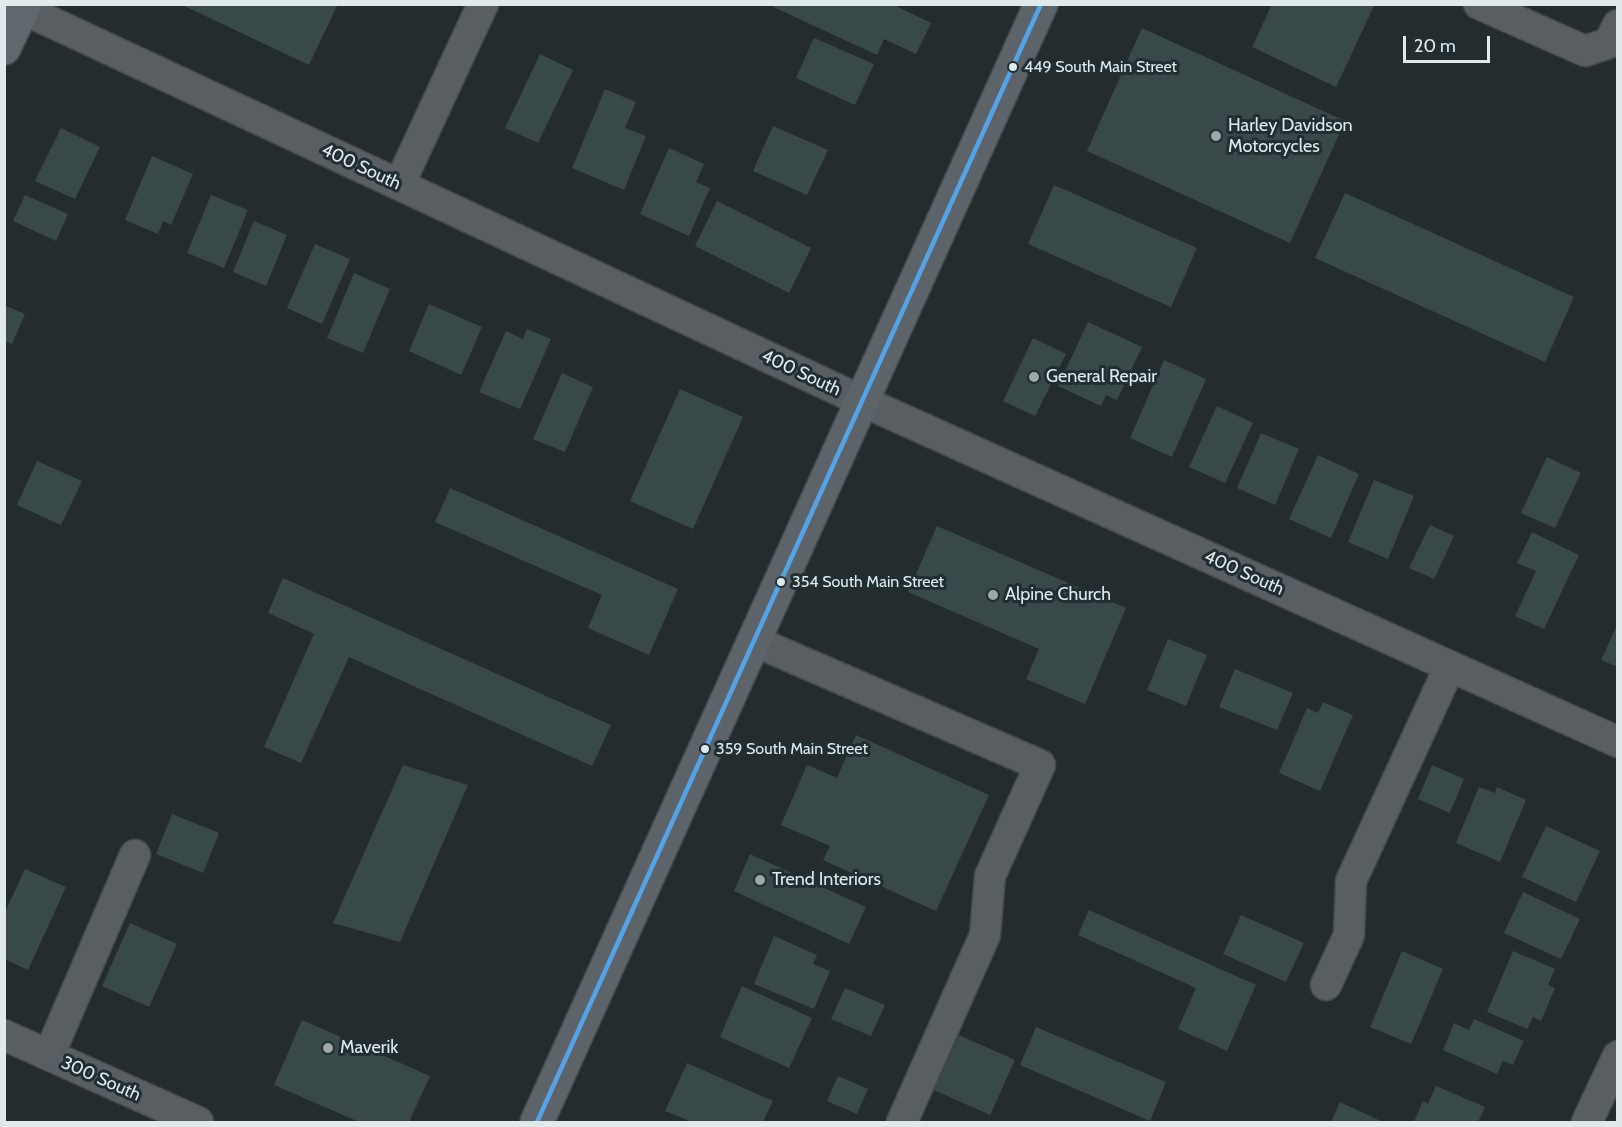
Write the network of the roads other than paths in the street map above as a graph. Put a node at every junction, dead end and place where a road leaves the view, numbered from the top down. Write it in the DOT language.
graph roads {
  1 [pos="483,4"];
  2 [pos="1041,4"];
  3 [pos="1479,4"];
  4 [pos="24,7"];
  5 [pos="1617,25"];
  6 [pos="4,48"];
  7 [pos="399,185"];
  8 [pos="862,401"];
  9 [pos="754,640"];
  10 [pos="1450,666"];
  11 [pos="1617,742"];
  12 [pos="135,855"];
  13 [pos="1326,985"];
  14 [pos="4,1035"];
  15 [pos="49,1055"];
  16 [pos="1617,1056"];
  17 [pos="187,1120"];
  18 [pos="537,1122"];
  19 [pos="902,1122"];
  20 [pos="1587,1122"];
  1 -- 7 [label="street"];
  2 -- 8 [label="highway"];
  3 -- 5 [label="street"];
  4 -- 6 [label="main road"];
  4 -- 7 [label="street, 400 South"];
  7 -- 8 [label="street, 400 South"];
  8 -- 9 [label="highway"];
  8 -- 10 [label="street, 400 South"];
  9 -- 18 [label="highway"];
  9 -- 19 [label="street"];
  10 -- 11 [label="street, 400 South"];
  10 -- 13 [label="street"];
  12 -- 15 [label="street"];
  14 -- 15 [label="street, 300 South"];
  15 -- 17 [label="street, 300 South"];
  16 -- 20 [label="street"];
}
